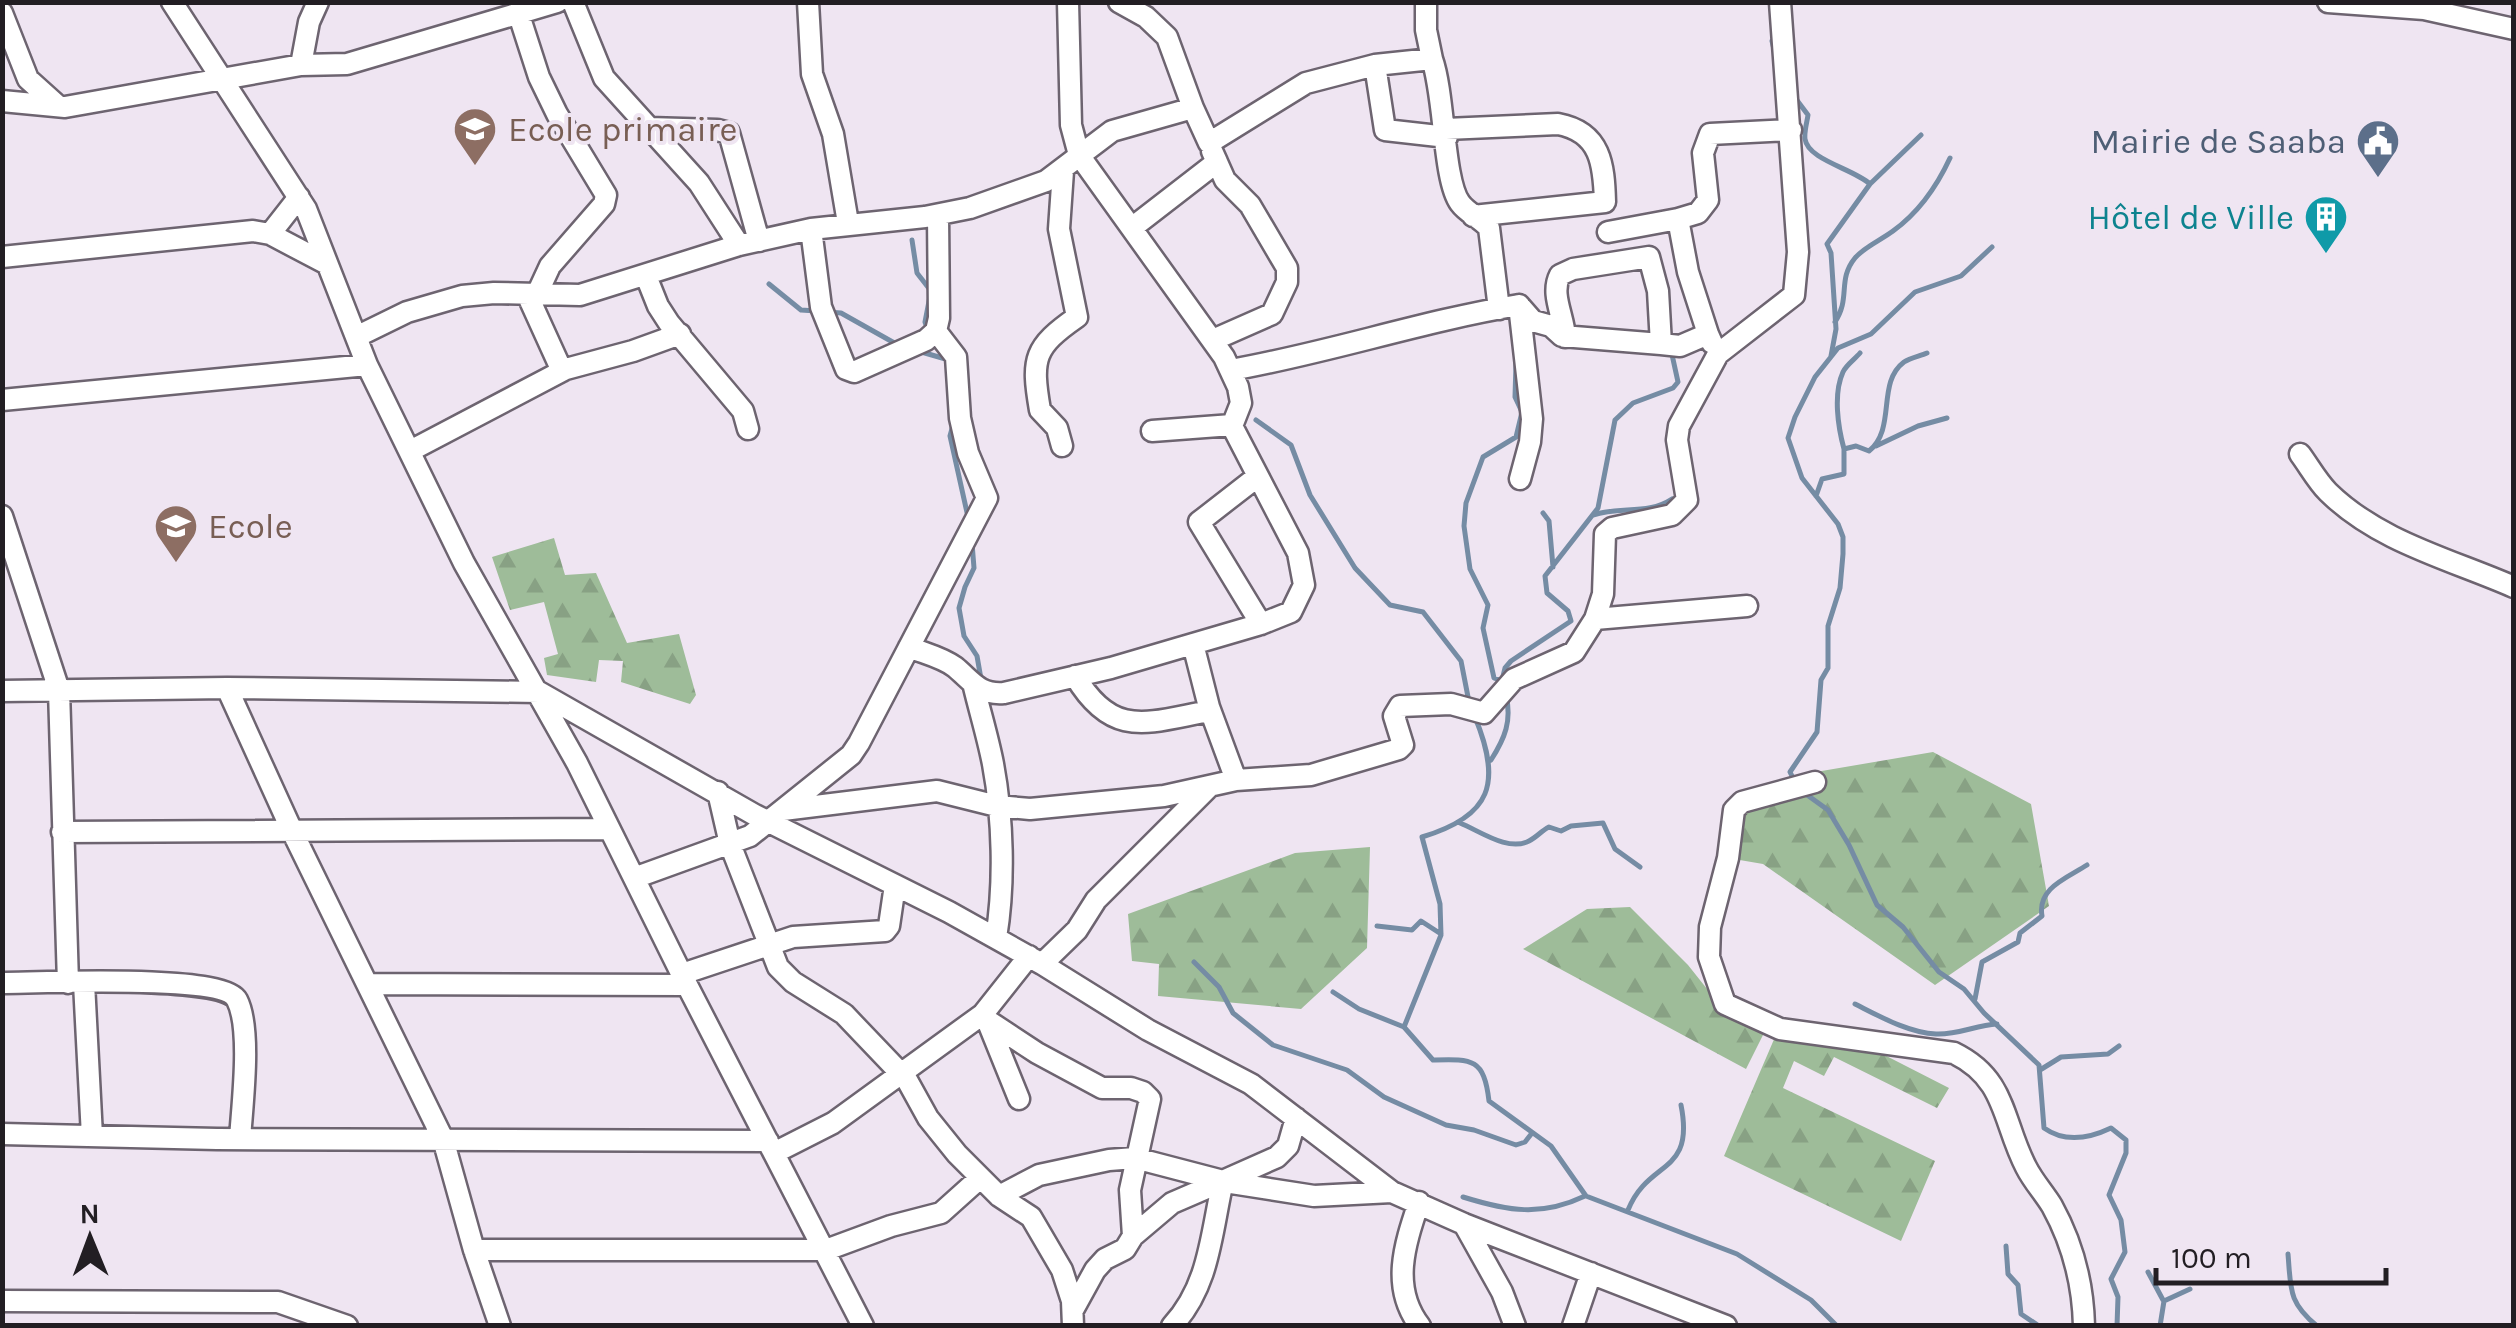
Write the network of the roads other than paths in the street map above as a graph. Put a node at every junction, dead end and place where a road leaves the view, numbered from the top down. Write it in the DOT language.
graph roads {
  1 [pos="172,2"];
  2 [pos="318,2"];
  3 [pos="557,2"];
  4 [pos="573,2"];
  5 [pos="808,2"];
  6 [pos="1068,2"];
  7 [pos="1119,2"];
  8 [pos="1426,2"];
  9 [pos="1780,2"];
  10 [pos="2328,2"];
  11 [pos="2,13"];
  12 [pos="519,14"];
  13 [pos="2514,29"];
  14 [pos="7,48"];
  15 [pos="1432,58"];
  16 [pos="301,65"];
  17 [pos="1374,66"];
  18 [pos="222,82"];
  19 [pos="2,101"];
  20 [pos="58,106"];
  21 [pos="1193,108"];
  22 [pos="649,128"];
  23 [pos="1791,130"];
  24 [pos="1446,133"];
  25 [pos="1213,153"];
  26 [pos="1079,155"];
  27 [pos="1063,171"];
  28 [pos="299,197"];
  29 [pos="1605,202"];
  30 [pos="938,215"];
  31 [pos="1472,216"];
  32 [pos="1678,218"];
  33 [pos="848,224"];
  34 [pos="1133,227"];
  35 [pos="811,229"];
  36 [pos="1608,232"];
  37 [pos="270,234"];
  38 [pos="749,243"];
  39 [pos="2,257"];
  40 [pos="1612,263"];
  41 [pos="327,264"];
  42 [pos="646,276"];
  43 [pos="532,294"];
  44 [pos="1509,307"];
  45 [pos="936,331"];
  46 [pos="680,334"];
  47 [pos="1708,334"];
  48 [pos="358,336"];
  49 [pos="1565,337"];
  50 [pos="1213,340"];
  51 [pos="1660,344"];
  52 [pos="1718,354"];
  53 [pos="367,365"];
  54 [pos="1231,370"];
  55 [pos="562,371"];
  56 [pos="2,400"];
  57 [pos="1232,425"];
  58 [pos="748,429"];
  59 [pos="1152,431"];
  60 [pos="1062,446"];
  61 [pos="410,450"];
  62 [pos="2300,454"];
  63 [pos="1257,477"];
  64 [pos="1520,480"];
  65 [pos="2,516"];
  66 [pos="2514,587"];
  67 [pos="1746,606"];
  68 [pos="1595,619"];
  69 [pos="1261,624"];
  70 [pos="1192,644"];
  71 [pos="909,647"];
  72 [pos="1074,676"];
  73 [pos="974,686"];
  74 [pos="227,688"];
  75 [pos="59,690"];
  76 [pos="2,691"];
  77 [pos="539,692"];
  78 [pos="1210,711"];
  79 [pos="1236,780"];
  80 [pos="1815,782"];
  81 [pos="1208,788"];
  82 [pos="718,792"];
  83 [pos="998,806"];
  84 [pos="777,816"];
  85 [pos="609,830"];
  86 [pos="62,832"];
  87 [pos="294,833"];
  88 [pos="730,844"];
  89 [pos="634,878"];
  90 [pos="895,885"];
  91 [pos="996,938"];
  92 [pos="771,947"];
  93 [pos="1036,960"];
  94 [pos="684,979"];
  95 [pos="76,982"];
  96 [pos="2,983"];
  97 [pos="368,984"];
  98 [pos="986,1018"];
  99 [pos="897,1074"];
  100 [pos="1018,1099"];
  101 [pos="1296,1118"];
  102 [pos="2,1134"];
  103 [pos="92,1136"];
  104 [pos="240,1139"];
  105 [pos="442,1139"];
  106 [pos="771,1147"];
  107 [pos="1135,1158"];
  108 [pos="980,1178"];
  109 [pos="1223,1182"];
  110 [pos="1392,1192"];
  111 [pos="1000,1196"];
  112 [pos="1418,1202"];
  113 [pos="1464,1224"];
  114 [pos="1132,1236"];
  115 [pos="474,1250"];
  116 [pos="826,1250"];
  117 [pos="1591,1273"];
  118 [pos="2,1301"];
  119 [pos="1073,1318"];
  120 [pos="1410,1320"];
  121 [pos="347,1326"];
  122 [pos="500,1326"];
  123 [pos="863,1326"];
  124 [pos="1172,1326"];
  125 [pos="1514,1326"];
  126 [pos="1572,1326"];
  127 [pos="1726,1326"];
  128 [pos="2084,1326"];
  1 -- 18 [label="street"];
  2 -- 16 [label="street"];
  3 -- 12 [label="street"];
  4 -- 22 [label="street"];
  5 -- 33 [label="street"];
  6 -- 26 [label="street"];
  7 -- 21 [label="street"];
  8 -- 15 [label="street"];
  9 -- 23 [label="street"];
  10 -- 13 [label="street"];
  11 -- 14 [label="street"];
  12 -- 16 [label="street"];
  12 -- 43 [label="street"];
  14 -- 20 [label="street"];
  15 -- 17 [label="street"];
  15 -- 24 [label="street"];
  16 -- 18 [label="street"];
  17 -- 24 [label="street"];
  17 -- 25 [label="street"];
  18 -- 20 [label="street"];
  18 -- 28 [label="street"];
  19 -- 20 [label="street"];
  21 -- 25 [label="street"];
  21 -- 26 [label="street"];
  22 -- 38 [label="street"];
  22 -- 38 [label="street"];
  23 -- 32 [label="street"];
  23 -- 52 [label="street"];
  24 -- 29 [label="street"];
  24 -- 31 [label="street"];
  25 -- 34 [label="street"];
  25 -- 50 [label="street"];
  26 -- 27 [label="street"];
  26 -- 34 [label="street"];
  27 -- 30 [label="street"];
  27 -- 60 [label="street"];
  28 -- 37 [label="street"];
  28 -- 41 [label="street"];
  29 -- 31 [label="street"];
  29 -- 36 [label="street"];
  30 -- 33 [label="street"];
  30 -- 45 [label="street"];
  31 -- 44 [label="street"];
  32 -- 36 [label="street"];
  32 -- 47 [label="street"];
  33 -- 35 [label="street"];
  34 -- 50 [label="street"];
  35 -- 38 [label="street"];
  35 -- 45 [label="street"];
  36 -- 40 [label="street"];
  37 -- 39 [label="street"];
  37 -- 41 [label="street"];
  38 -- 42 [label="street"];
  40 -- 49 [label="street"];
  40 -- 51 [label="street"];
  41 -- 48 [label="street"];
  42 -- 43 [label="street"];
  42 -- 46 [label="street"];
  43 -- 48 [label="street"];
  43 -- 55 [label="street"];
  44 -- 49 [label="street"];
  44 -- 54 [label="street"];
  44 -- 64 [label="street"];
  45 -- 71 [label="street"];
  46 -- 55 [label="street"];
  46 -- 58 [label="street"];
  47 -- 51 [label="street"];
  47 -- 52 [label="street"];
  48 -- 53 [label="street"];
  49 -- 51 [label="street"];
  50 -- 54 [label="street"];
  52 -- 68 [label="street"];
  53 -- 56 [label="street"];
  53 -- 61 [label="street"];
  54 -- 57 [label="street"];
  55 -- 61 [label="street"];
  57 -- 59 [label="street"];
  57 -- 63 [label="street"];
  61 -- 77 [label="street"];
  62 -- 66 [label="street"];
  63 -- 69 [label="street"];
  63 -- 69 [label="street"];
  65 -- 75 [label="street"];
  67 -- 68 [label="street"];
  68 -- 79 [label="street"];
  69 -- 70 [label="street"];
  70 -- 72 [label="street"];
  70 -- 78 [label="street"];
  71 -- 73 [label="street"];
  71 -- 84 [label="street"];
  72 -- 73 [label="street"];
  72 -- 78 [label="street"];
  73 -- 83 [label="street"];
  74 -- 75 [label="street"];
  74 -- 77 [label="street"];
  74 -- 87 [label="street"];
  75 -- 76 [label="street"];
  75 -- 86 [label="street"];
  77 -- 82 [label="street"];
  77 -- 85 [label="street"];
  78 -- 79 [label="street"];
  79 -- 81 [label="street"];
  80 -- 128 [label="street"];
  81 -- 83 [label="street"];
  81 -- 93 [label="street"];
  82 -- 84 [label="street"];
  82 -- 88 [label="street"];
  83 -- 84 [label="street"];
  83 -- 91 [label="street"];
  84 -- 88 [label="street"];
  84 -- 90 [label="street"];
  85 -- 87 [label="street"];
  85 -- 89 [label="street"];
  86 -- 87 [label="street"];
  86 -- 95 [label="street"];
  87 -- 97 [label="street"];
  88 -- 89 [label="street"];
  88 -- 92 [label="street"];
  89 -- 94 [label="street"];
  90 -- 91 [label="street"];
  90 -- 92 [label="street"];
  91 -- 93 [label="street"];
  92 -- 94 [label="street"];
  92 -- 99 [label="street"];
  93 -- 98 [label="street"];
  93 -- 101 [label="street"];
  94 -- 97 [label="street"];
  94 -- 106 [label="street"];
  95 -- 96 [label="street"];
  95 -- 103 [label="street"];
  95 -- 104 [label="street"];
  97 -- 105 [label="street"];
  98 -- 99 [label="street"];
  98 -- 100 [label="street"];
  98 -- 107 [label="street"];
  99 -- 106 [label="street"];
  99 -- 108 [label="street"];
  101 -- 109 [label="street"];
  101 -- 110 [label="street"];
  102 -- 103 [label="street"];
  103 -- 104 [label="street"];
  104 -- 105 [label="street"];
  105 -- 106 [label="street"];
  105 -- 115 [label="street"];
  106 -- 116 [label="street"];
  107 -- 109 [label="street"];
  107 -- 111 [label="street"];
  107 -- 114 [label="street"];
  108 -- 111 [label="street"];
  108 -- 116 [label="street"];
  109 -- 110 [label="street"];
  109 -- 114 [label="street"];
  109 -- 124 [label="street"];
  110 -- 112 [label="street"];
  111 -- 119 [label="street"];
  112 -- 113 [label="street"];
  112 -- 120 [label="street"];
  113 -- 117 [label="street"];
  113 -- 125 [label="street"];
  114 -- 119 [label="street"];
  115 -- 116 [label="street"];
  115 -- 122 [label="street"];
  116 -- 123 [label="street"];
  117 -- 126 [label="street"];
  117 -- 127 [label="street"];
  118 -- 121 [label="street"];
}
